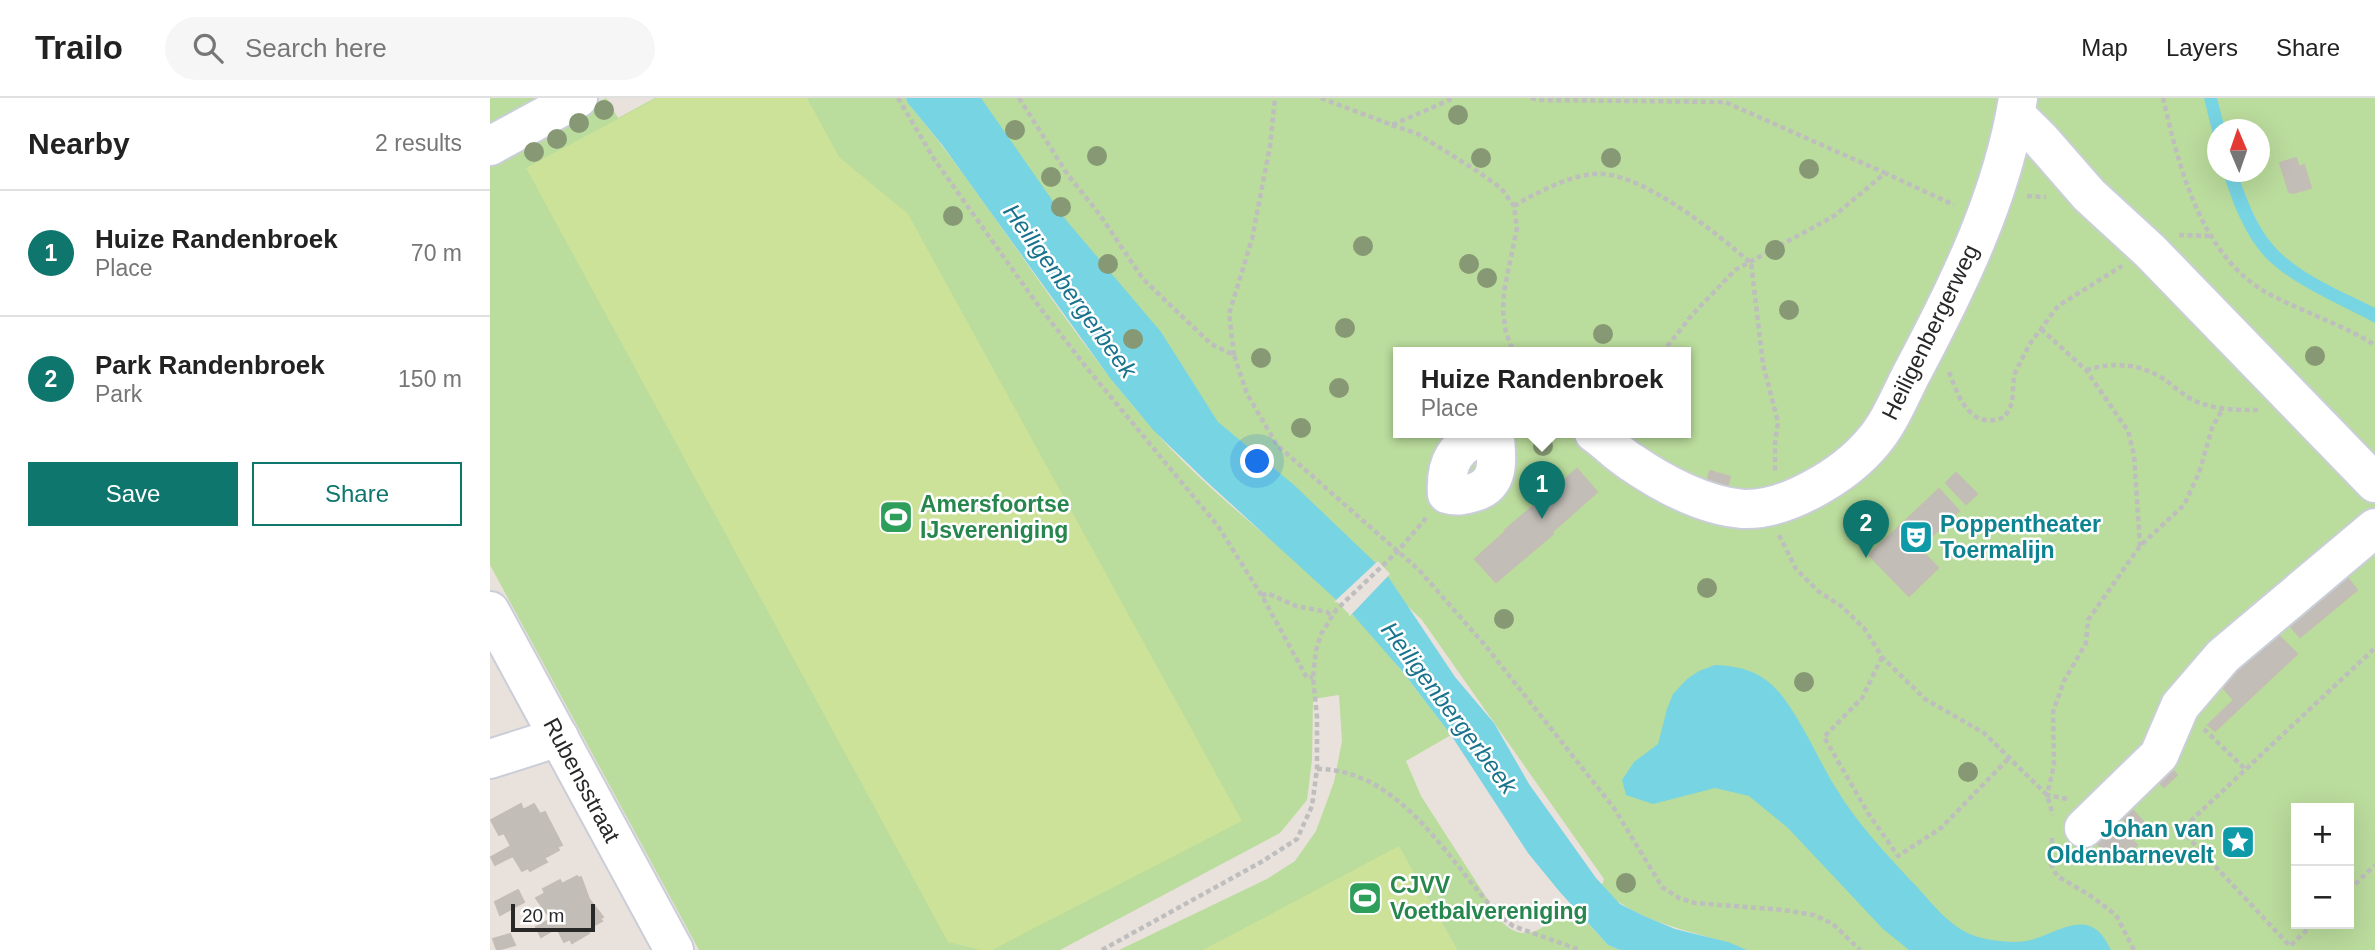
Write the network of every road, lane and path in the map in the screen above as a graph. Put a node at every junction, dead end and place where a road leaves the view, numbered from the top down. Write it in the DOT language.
graph roads {
  1 [pos="578,98"];
  2 [pos="898,98"];
  3 [pos="1019,98"];
  4 [pos="1275,98"];
  5 [pos="1321,98"];
  6 [pos="1454,98"];
  7 [pos="1531,98"];
  8 [pos="2163,98"];
  9 [pos="1726,100"];
  10 [pos="2017,107"];
  11 [pos="1392,125"];
  12 [pos="490,146"];
  13 [pos="1885,173"];
  14 [pos="2089,195"];
  15 [pos="1514,205"];
  16 [pos="1989,206"];
  17 [pos="2150,251"];
  18 [pos="1751,263"];
  19 [pos="2041,329"];
  20 [pos="2375,345"];
  21 [pos="1512,347"];
  22 [pos="1667,347"];
  23 [pos="1926,347"];
  24 [pos="1234,355"];
  25 [pos="2086,370"];
  26 [pos="2222,410"];
  27 [pos="2302,410"];
  28 [pos="1478,438"];
  29 [pos="1600,438"];
  30 [pos="2375,483"];
  31 [pos="1774,492"];
  32 [pos="1447,494"];
  33 [pos="2375,528"];
  34 [pos="2140,546"];
  35 [pos="1398,551"];
  36 [pos="1262,596"];
  37 [pos="490,611"];
  38 [pos="1332,616"];
  39 [pos="2375,648"];
  40 [pos="1882,657"];
  41 [pos="1313,677"];
  42 [pos="2180,706"];
  43 [pos="559,737"];
  44 [pos="2010,758"];
  45 [pos="490,759"];
  46 [pos="2244,768"];
  47 [pos="1317,769"];
  48 [pos="2048,795"];
  49 [pos="2084,828"];
  50 [pos="2375,865"];
  51 [pos="2354,885"];
  52 [pos="2308,929"];
  53 [pos="674,950"];
  54 [pos="1102,950"];
  55 [pos="1580,950"];
  56 [pos="1860,950"];
  57 [pos="2134,950"];
  1 -- 12 [label="street"];
  2 -- 36 [label="path"];
  3 -- 24 [label="path"];
  4 -- 24 [label="path"];
  5 -- 11 [label="path"];
  6 -- 11 [label="path"];
  7 -- 9 [label="path"];
  8 -- 20 [label="path"];
  9 -- 13 [label="path"];
  10 -- 14 [label="street, Heiligenbergerweg"];
  10 -- 16 [label="street, Heiligenbergerweg"];
  11 -- 15 [label="path"];
  13 -- 16 [label="path"];
  13 -- 18 [label="path"];
  14 -- 16 [label="path"];
  14 -- 17 [label="street, Heiligenbergerweg"];
  15 -- 18 [label="path"];
  15 -- 21 [label="path"];
  16 -- 23 [label="street, Heiligenbergerweg"];
  17 -- 19 [label="path"];
  17 -- 27 [label="street, Heiligenbergerweg"];
  18 -- 22 [label="path"];
  18 -- 31 [label="path"];
  19 -- 23 [label="path"];
  19 -- 25 [label="path"];
  23 -- 31 [label="street, Heiligenbergerweg"];
  24 -- 35 [label="path"];
  25 -- 26 [label="path"];
  25 -- 34 [label="path"];
  26 -- 27 [label="path"];
  26 -- 34 [label="path"];
  27 -- 30 [label="street, Heiligenbergerweg"];
  28 -- 32 [label="street"];
  29 -- 31 [label="street, Heiligenbergerweg"];
  31 -- 40 [label="path"];
  32 -- 35 [label="path"];
  33 -- 42 [label="street"];
  34 -- 48 [label="path"];
  35 -- 38 [label="path"];
  35 -- 56 [label="path"];
  36 -- 38 [label="path"];
  36 -- 41 [label="path"];
  37 -- 43 [label="street, Rubensstraat"];
  38 -- 41 [label="path"];
  39 -- 46 [label="path"];
  40 -- 44 [label="path"];
  40 -- 44 [label="path"];
  41 -- 47 [label="path"];
  42 -- 46 [label="path"];
  42 -- 49 [label="street"];
  43 -- 45 [label="street"];
  43 -- 53 [label="street, Rubensstraat"];
  44 -- 48 [label="path"];
  46 -- 52 [label="path"];
  47 -- 54 [label="path"];
  47 -- 55 [label="path"];
  48 -- 57 [label="path"];
  50 -- 51 [label="path"];
}
